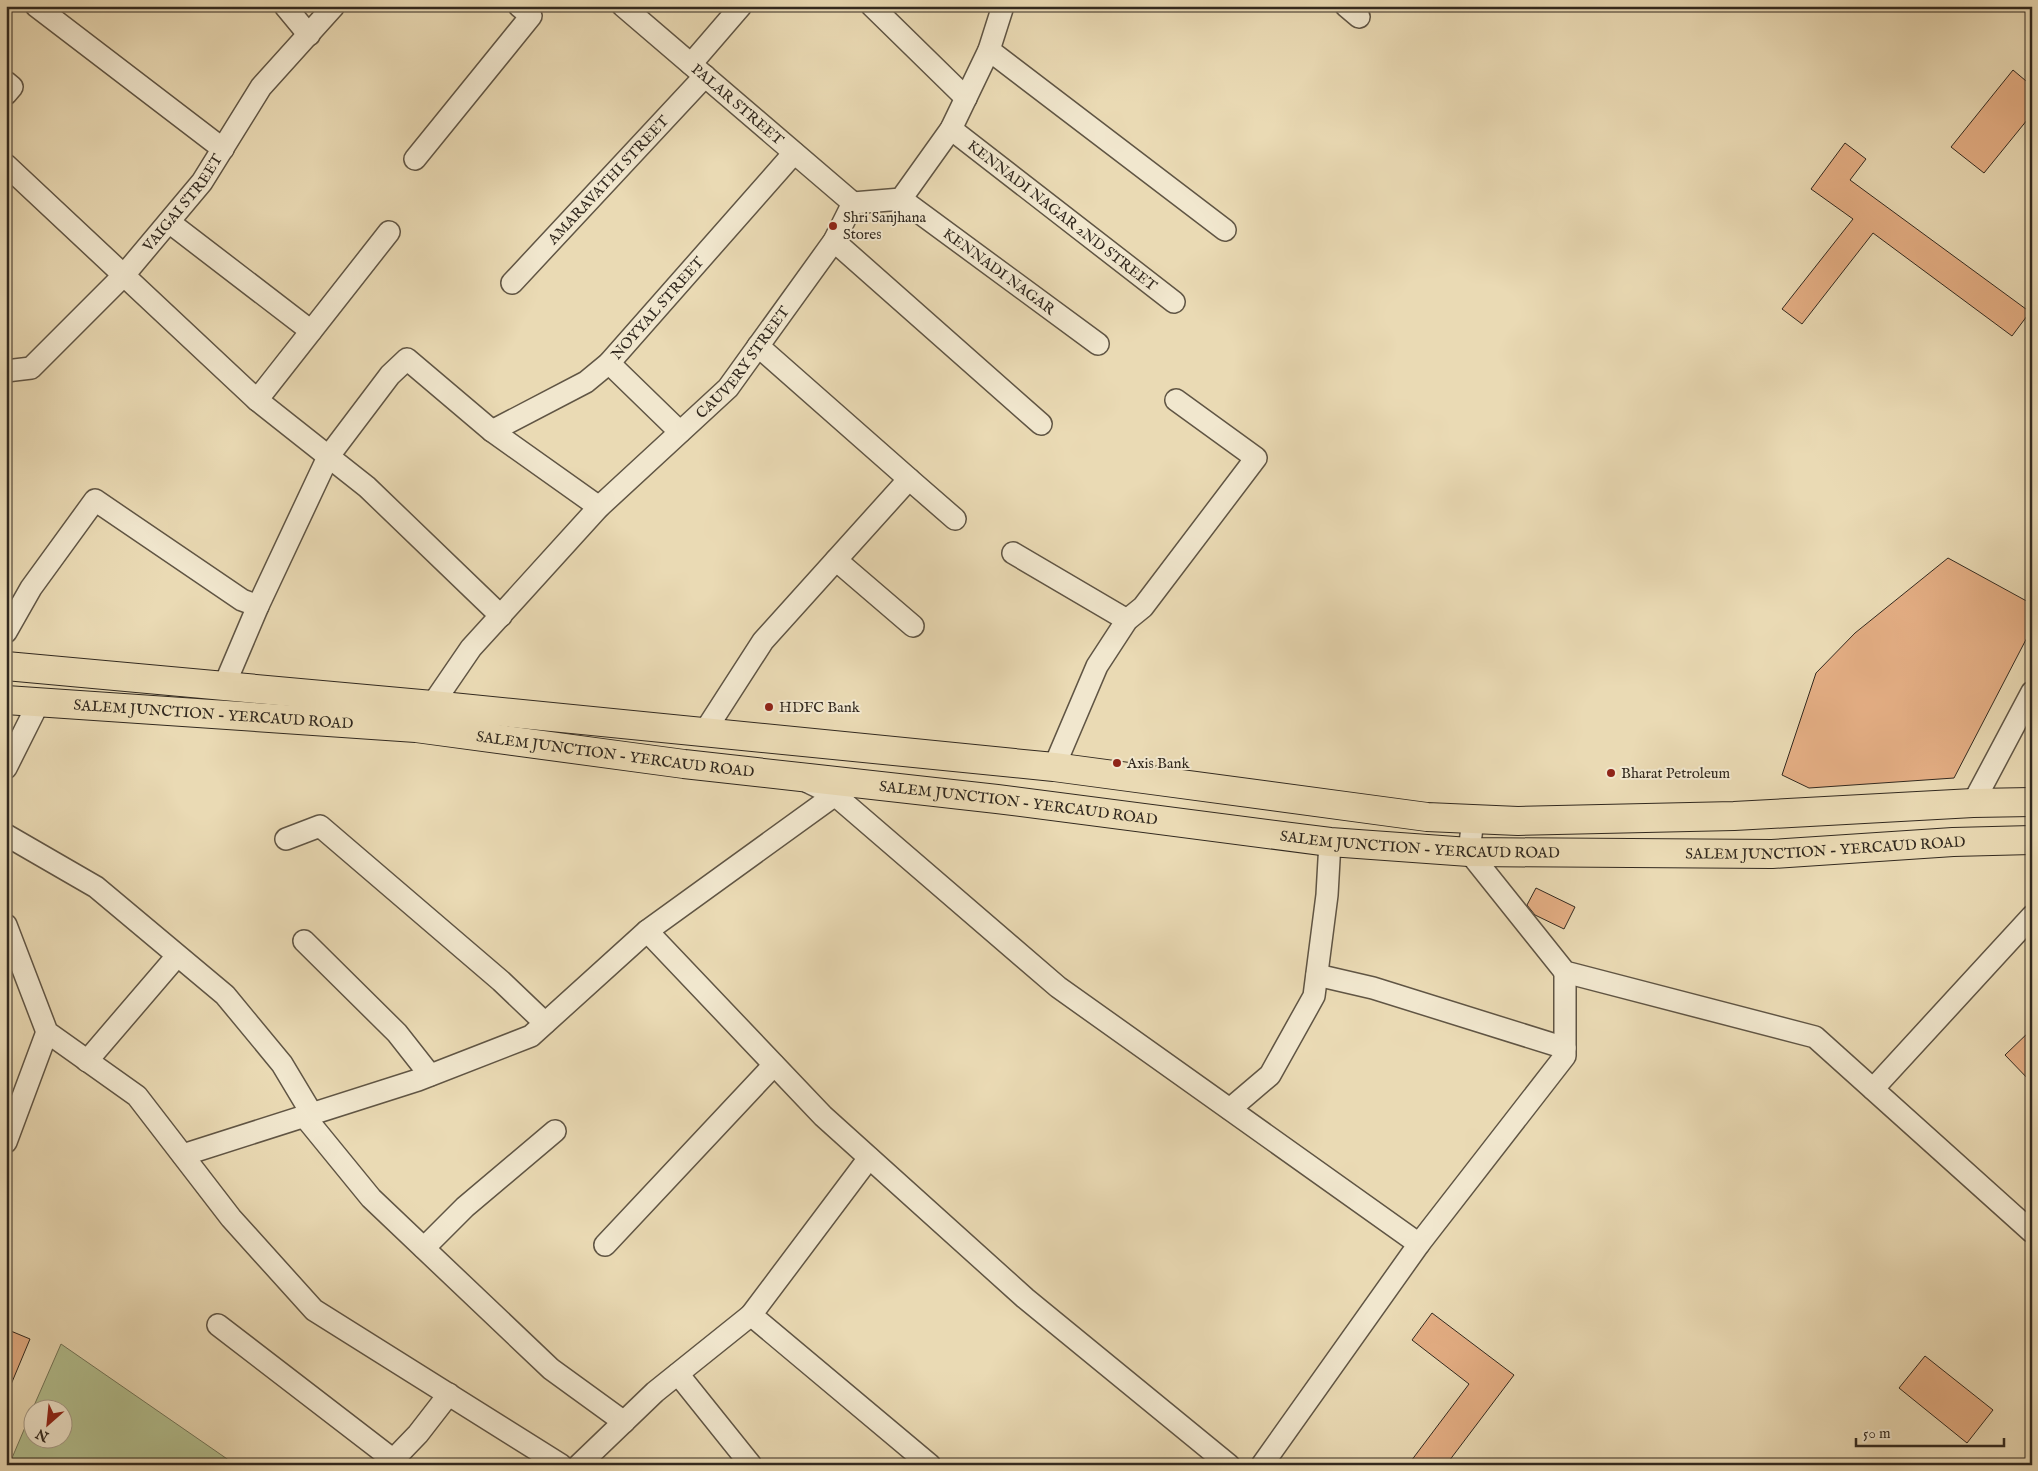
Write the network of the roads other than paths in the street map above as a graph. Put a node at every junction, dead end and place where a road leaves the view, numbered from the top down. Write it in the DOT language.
graph roads {
  1 [pos="36,6"];
  2 [pos="285,6"];
  3 [pos="334,6"];
  4 [pos="519,6"];
  5 [pos="623,6"];
  6 [pos="741,6"];
  7 [pos="872,6"];
  8 [pos="1003,6"];
  9 [pos="309,35"];
  10 [pos="988,50"];
  11 [pos="698,70"];
  12 [pos="6,82"];
  13 [pos="6,94"];
  14 [pos="966,98"];
  15 [pos="951,129"];
  16 [pos="223,148"];
  17 [pos="794,153"];
  18 [pos="415,159"];
  19 [pos="6,165"];
  20 [pos="901,199"];
  21 [pos="853,203"];
  22 [pos="169,222"];
  23 [pos="1225,230"];
  24 [pos="389,232"];
  25 [pos="834,241"];
  26 [pos="124,275"];
  27 [pos="512,283"];
  28 [pos="1174,302"];
  29 [pos="311,331"];
  30 [pos="1098,344"];
  31 [pos="758,346"];
  32 [pos="609,363"];
  33 [pos="10,366"];
  34 [pos="257,400"];
  35 [pos="1176,400"];
  36 [pos="1041,424"];
  37 [pos="492,431"];
  38 [pos="680,432"];
  39 [pos="328,457"];
  40 [pos="909,479"];
  41 [pos="599,507"];
  42 [pos="955,519"];
  43 [pos="1013,552"];
  44 [pos="836,560"];
  45 [pos="258,606"];
  46 [pos="501,616"];
  47 [pos="1127,620"];
  48 [pos="913,626"];
  49 [pos="6,632"];
  50 [pos="6,666"];
  51 [pos="224,686"];
  52 [pos="2032,692"];
  53 [pos="6,700"];
  54 [pos="39,702"];
  55 [pos="432,705"];
  56 [pos="705,731"];
  57 [pos="812,742"];
  58 [pos="1054,767"];
  59 [pos="6,768"];
  60 [pos="801,776"];
  61 [pos="835,795"];
  62 [pos="2032,802"];
  63 [pos="1973,803"];
  64 [pos="1473,819"];
  65 [pos="6,835"];
  66 [pos="286,840"];
  67 [pos="2032,840"];
  68 [pos="1330,842"];
  69 [pos="1470,852"];
  70 [pos="6,926"];
  71 [pos="2028,928"];
  72 [pos="648,931"];
  73 [pos="304,941"];
  74 [pos="177,956"];
  75 [pos="1565,972"];
  76 [pos="1317,975"];
  77 [pos="545,1023"];
  78 [pos="46,1032"];
  79 [pos="1565,1048"];
  80 [pos="87,1061"];
  81 [pos="774,1065"];
  82 [pos="430,1075"];
  83 [pos="1873,1089"];
  84 [pos="1230,1109"];
  85 [pos="308,1115"];
  86 [pos="555,1130"];
  87 [pos="6,1142"];
  88 [pos="182,1155"];
  89 [pos="869,1158"];
  90 [pos="2032,1232"];
  91 [pos="1419,1244"];
  92 [pos="605,1245"];
  93 [pos="424,1248"];
  94 [pos="751,1315"];
  95 [pos="218,1325"];
  96 [pos="678,1374"];
  97 [pos="449,1394"];
  98 [pos="624,1422"];
  99 [pos="397,1462"];
  100 [pos="561,1465"];
  101 [pos="579,1465"];
  102 [pos="751,1465"];
  103 [pos="930,1465"];
  104 [pos="1229,1465"];
  105 [pos="1262,1465"];
  1 -- 16 [label="street"];
  2 -- 9 [label="street"];
  3 -- 9 [label="street, VAIGAI STREET"];
  4 -- 18 [label="street"];
  5 -- 11 [label="street, PALAR STREET"];
  6 -- 11 [label="street, AMARAVATHI STREET"];
  7 -- 14 [label="street"];
  8 -- 10 [label="street"];
  9 -- 16 [label="street, VAIGAI STREET"];
  10 -- 14 [label="street"];
  10 -- 23 [label="street"];
  11 -- 17 [label="street, PALAR STREET"];
  11 -- 27 [label="street, AMARAVATHI STREET"];
  12 -- 13 [label="street"];
  14 -- 15 [label="street"];
  15 -- 20 [label="street"];
  15 -- 28 [label="street, KENNADI NAGAR 2ND STREET"];
  16 -- 22 [label="street, VAIGAI STREET"];
  17 -- 21 [label="street, PALAR STREET"];
  17 -- 32 [label="street, NOYYAL STREET"];
  19 -- 26 [label="street"];
  20 -- 21 [label="street"];
  20 -- 30 [label="street, KENNADI NAGAR"];
  21 -- 25 [label="street, CAUVERY STREET"];
  22 -- 26 [label="street, VAIGAI STREET"];
  22 -- 29 [label="street"];
  24 -- 29 [label="street"];
  25 -- 31 [label="street, CAUVERY STREET"];
  25 -- 36 [label="street"];
  26 -- 33 [label="street, VAIGAI STREET"];
  26 -- 34 [label="street"];
  29 -- 34 [label="street"];
  31 -- 38 [label="street, CAUVERY STREET"];
  31 -- 40 [label="street"];
  32 -- 37 [label="street, NOYYAL STREET"];
  32 -- 38 [label="street"];
  34 -- 39 [label="street"];
  35 -- 47 [label="street"];
  37 -- 39 [label="street"];
  37 -- 41 [label="street"];
  38 -- 41 [label="street, CAUVERY STREET"];
  39 -- 45 [label="street"];
  39 -- 46 [label="street"];
  40 -- 42 [label="street"];
  40 -- 44 [label="street"];
  41 -- 46 [label="street, CAUVERY STREET"];
  43 -- 47 [label="street"];
  44 -- 48 [label="street"];
  44 -- 56 [label="street"];
  45 -- 49 [label="street"];
  45 -- 51 [label="street"];
  46 -- 55 [label="street, CAUVERY STREET"];
  47 -- 58 [label="street"];
  50 -- 51 [label="main road"];
  51 -- 55 [label="main road"];
  52 -- 63 [label="street"];
  53 -- 54 [label="main road, SALEM JUNCTION - YERCAUD ROAD"];
  54 -- 59 [label="street"];
  54 -- 60 [label="main road, SALEM JUNCTION - YERCAUD ROAD"];
  55 -- 56 [label="main road"];
  56 -- 57 [label="main road"];
  57 -- 58 [label="main road"];
  57 -- 60 [label="main road"];
  58 -- 64 [label="main road"];
  60 -- 61 [label="street"];
  60 -- 68 [label="main road, SALEM JUNCTION - YERCAUD ROAD"];
  61 -- 72 [label="street"];
  61 -- 84 [label="street"];
  62 -- 63 [label="main road"];
  63 -- 64 [label="main road"];
  64 -- 69 [label="street"];
  65 -- 74 [label="street"];
  66 -- 77 [label="street"];
  67 -- 69 [label="main road, SALEM JUNCTION - YERCAUD ROAD"];
  68 -- 69 [label="main road, SALEM JUNCTION - YERCAUD ROAD"];
  68 -- 76 [label="street"];
  69 -- 75 [label="street"];
  70 -- 78 [label="street"];
  71 -- 83 [label="street"];
  72 -- 77 [label="street"];
  72 -- 81 [label="street"];
  73 -- 82 [label="street"];
  74 -- 80 [label="street"];
  74 -- 85 [label="street"];
  75 -- 79 [label="street"];
  75 -- 83 [label="street"];
  76 -- 79 [label="street"];
  76 -- 84 [label="street"];
  77 -- 82 [label="street"];
  78 -- 80 [label="street"];
  78 -- 87 [label="street"];
  79 -- 91 [label="street"];
  80 -- 88 [label="street"];
  81 -- 89 [label="street"];
  81 -- 92 [label="street"];
  82 -- 85 [label="street"];
  83 -- 90 [label="street"];
  84 -- 91 [label="street"];
  85 -- 88 [label="street"];
  85 -- 93 [label="street"];
  86 -- 93 [label="street"];
  88 -- 97 [label="street"];
  89 -- 94 [label="street"];
  89 -- 104 [label="street"];
  91 -- 105 [label="street"];
  93 -- 98 [label="street"];
  94 -- 96 [label="street"];
  94 -- 103 [label="street"];
  95 -- 99 [label="street"];
  96 -- 98 [label="street"];
  96 -- 102 [label="street"];
  97 -- 99 [label="street"];
  97 -- 100 [label="street"];
  98 -- 101 [label="street"];
}
